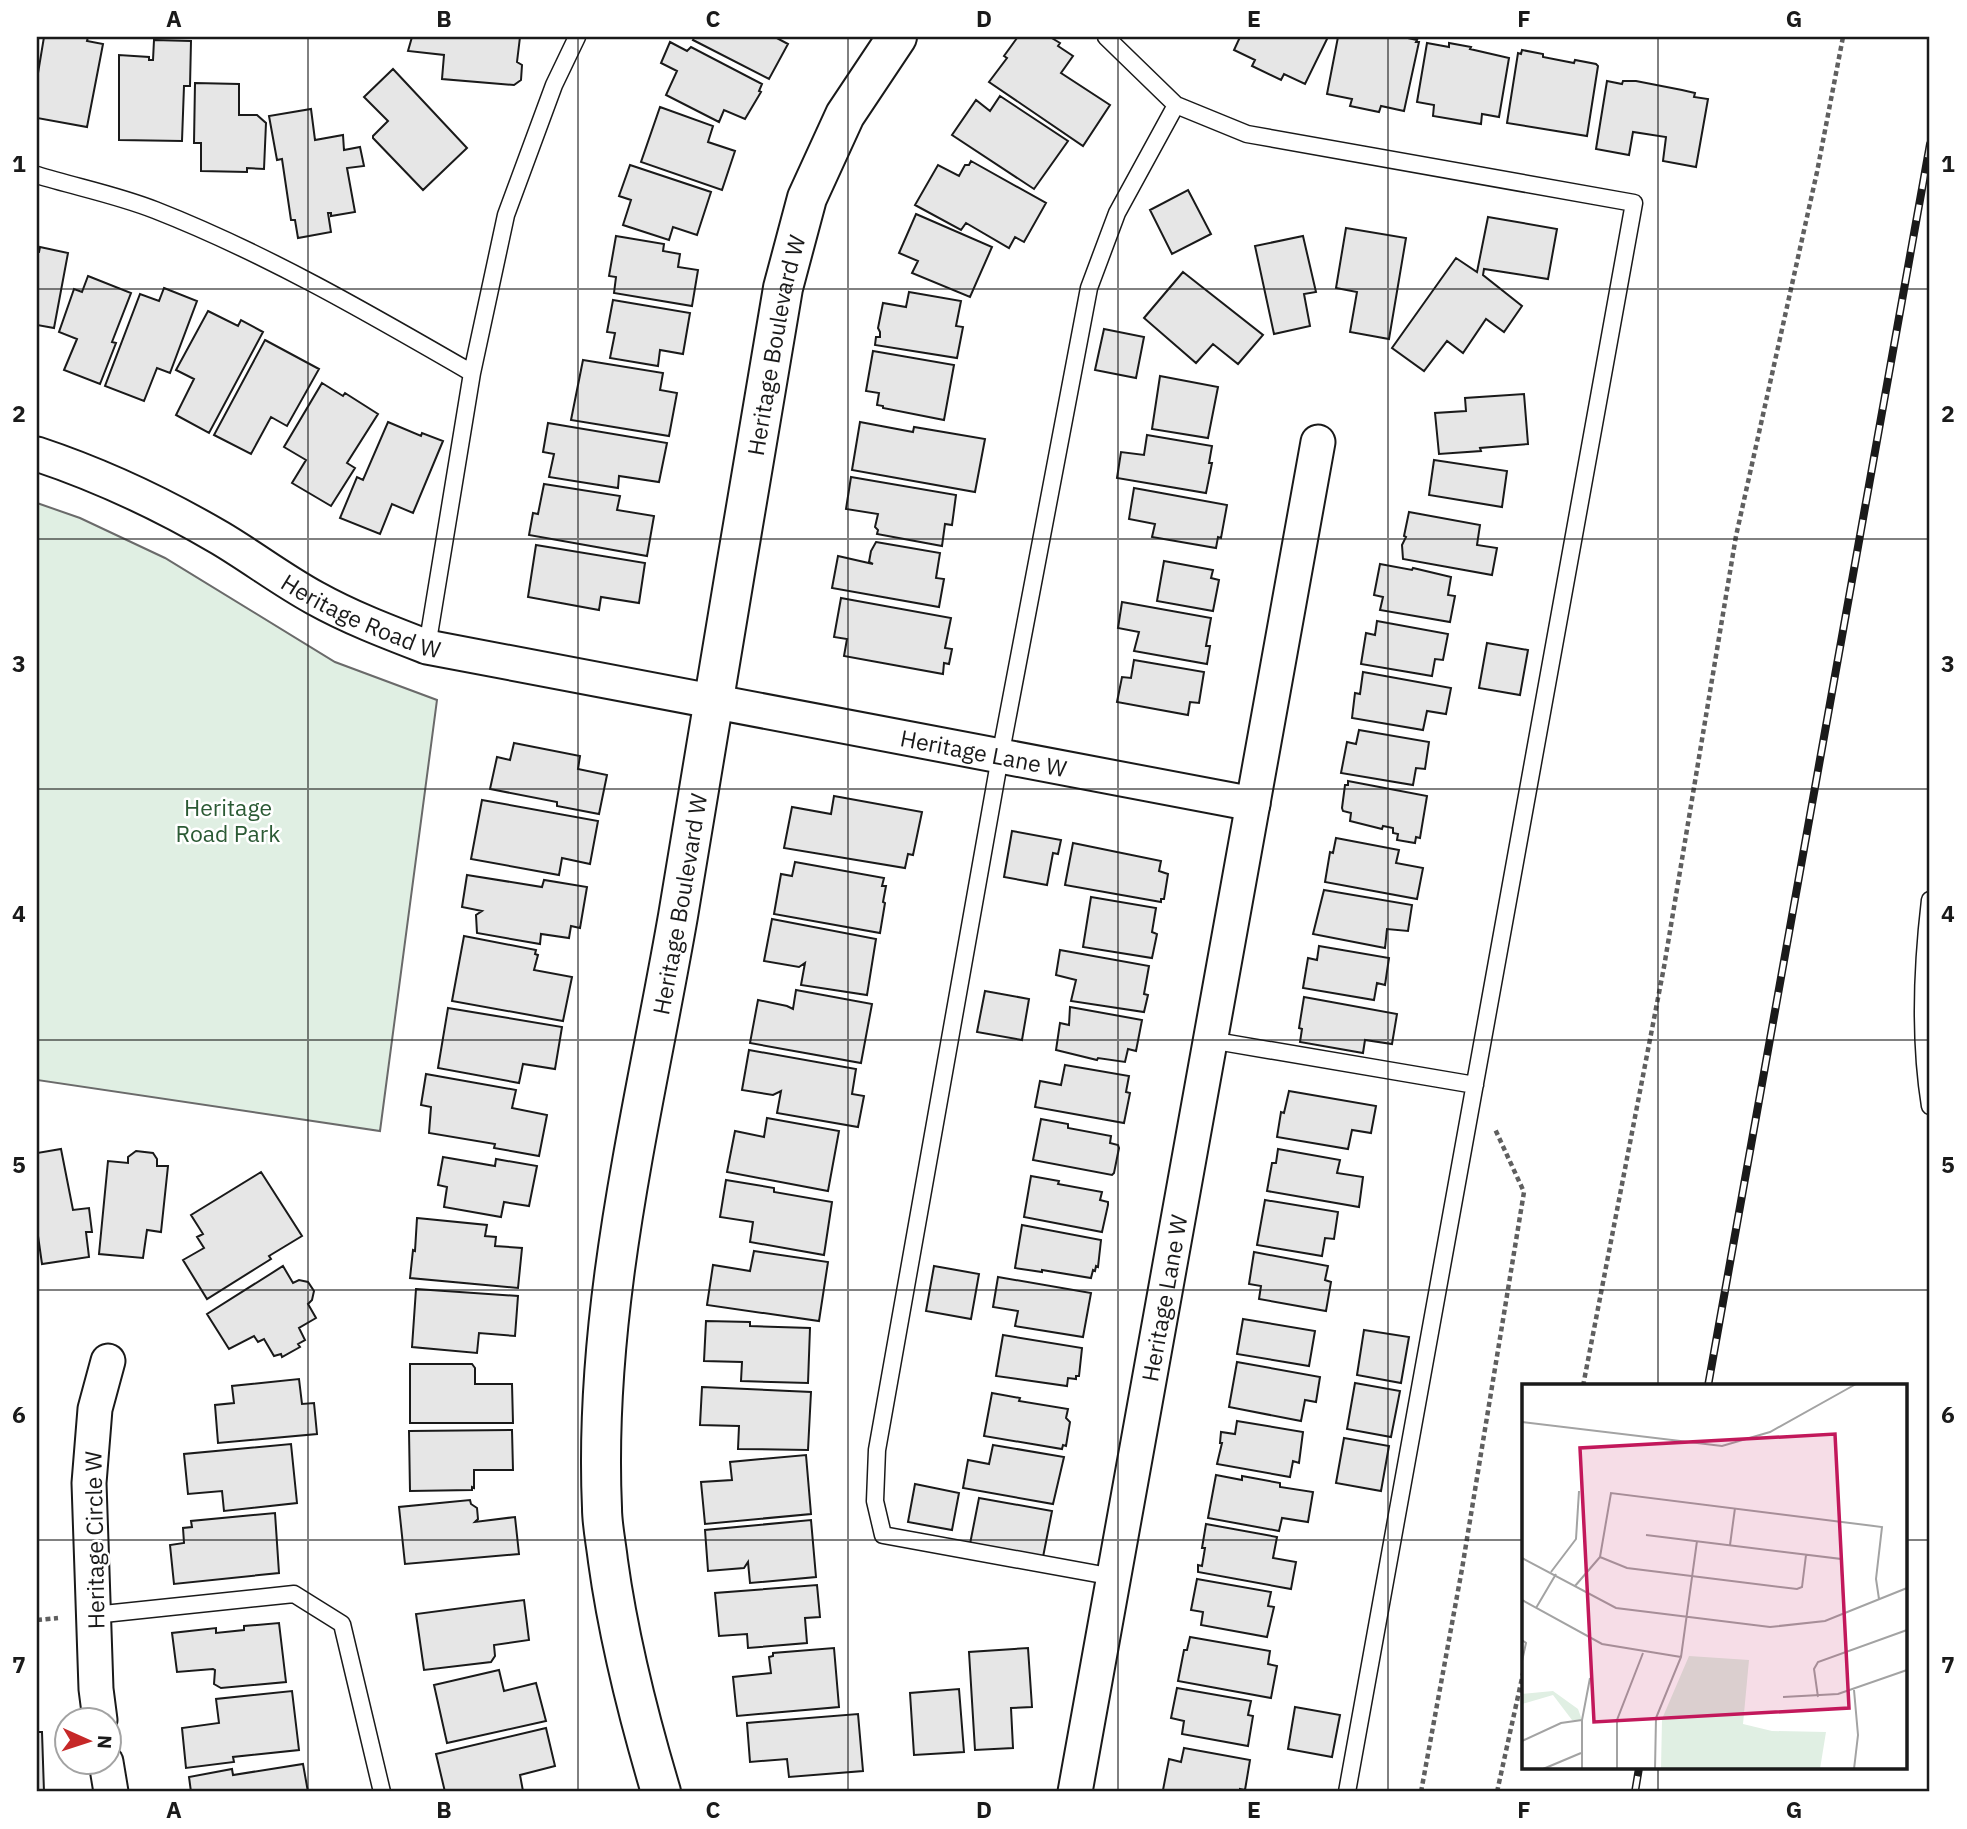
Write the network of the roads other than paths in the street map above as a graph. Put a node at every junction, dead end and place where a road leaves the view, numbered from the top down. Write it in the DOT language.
graph roads {
  1 [pos="577,37"];
  2 [pos="897,37"];
  3 [pos="1106,37"];
  4 [pos="1176,104"];
  5 [pos="37,175"];
  6 [pos="472,373"];
  7 [pos="1318,442"];
  8 [pos="37,454"];
  9 [pos="426,647"];
  10 [pos="714,702"];
  11 [pos="1000,757"];
  12 [pos="1252,804"];
  13 [pos="1930,900"];
  14 [pos="1210,1041"];
  15 [pos="1475,1086"];
  16 [pos="1930,1106"];
  17 [pos="108,1362"];
  18 [pos="1114,1577"];
  19 [pos="94,1615"];
  20 [pos="98,1706"];
  21 [pos="382,1792"];
  22 [pos="661,1792"];
  23 [pos="1075,1792"];
  24 [pos="1347,1792"];
  1 -- 6 [label="lane"];
  2 -- 10 [label="street, Heritage Boulevard W"];
  3 -- 4 [label="lane"];
  4 -- 11 [label="lane"];
  4 -- 15 [label="lane"];
  5 -- 6 [label="lane"];
  6 -- 9 [label="lane"];
  7 -- 12 [label="street, Heritage Lane W"];
  8 -- 9 [label="street, Heritage Road W"];
  9 -- 10 [label="street, Heritage Road W"];
  10 -- 11 [label="street, Heritage Lane W"];
  10 -- 22 [label="street, Heritage Boulevard W"];
  11 -- 12 [label="street, Heritage Lane W"];
  11 -- 18 [label="lane"];
  12 -- 14 [label="street, Heritage Lane W"];
  13 -- 16 [label="lane"];
  14 -- 15 [label="lane"];
  14 -- 18 [label="street, Heritage Lane W"];
  15 -- 24 [label="lane"];
  17 -- 19 [label="street, Heritage Circle W"];
  18 -- 23 [label="street, Heritage Lane W"];
  19 -- 20 [label="street, Heritage Circle W"];
  19 -- 21 [label="lane"];
}
